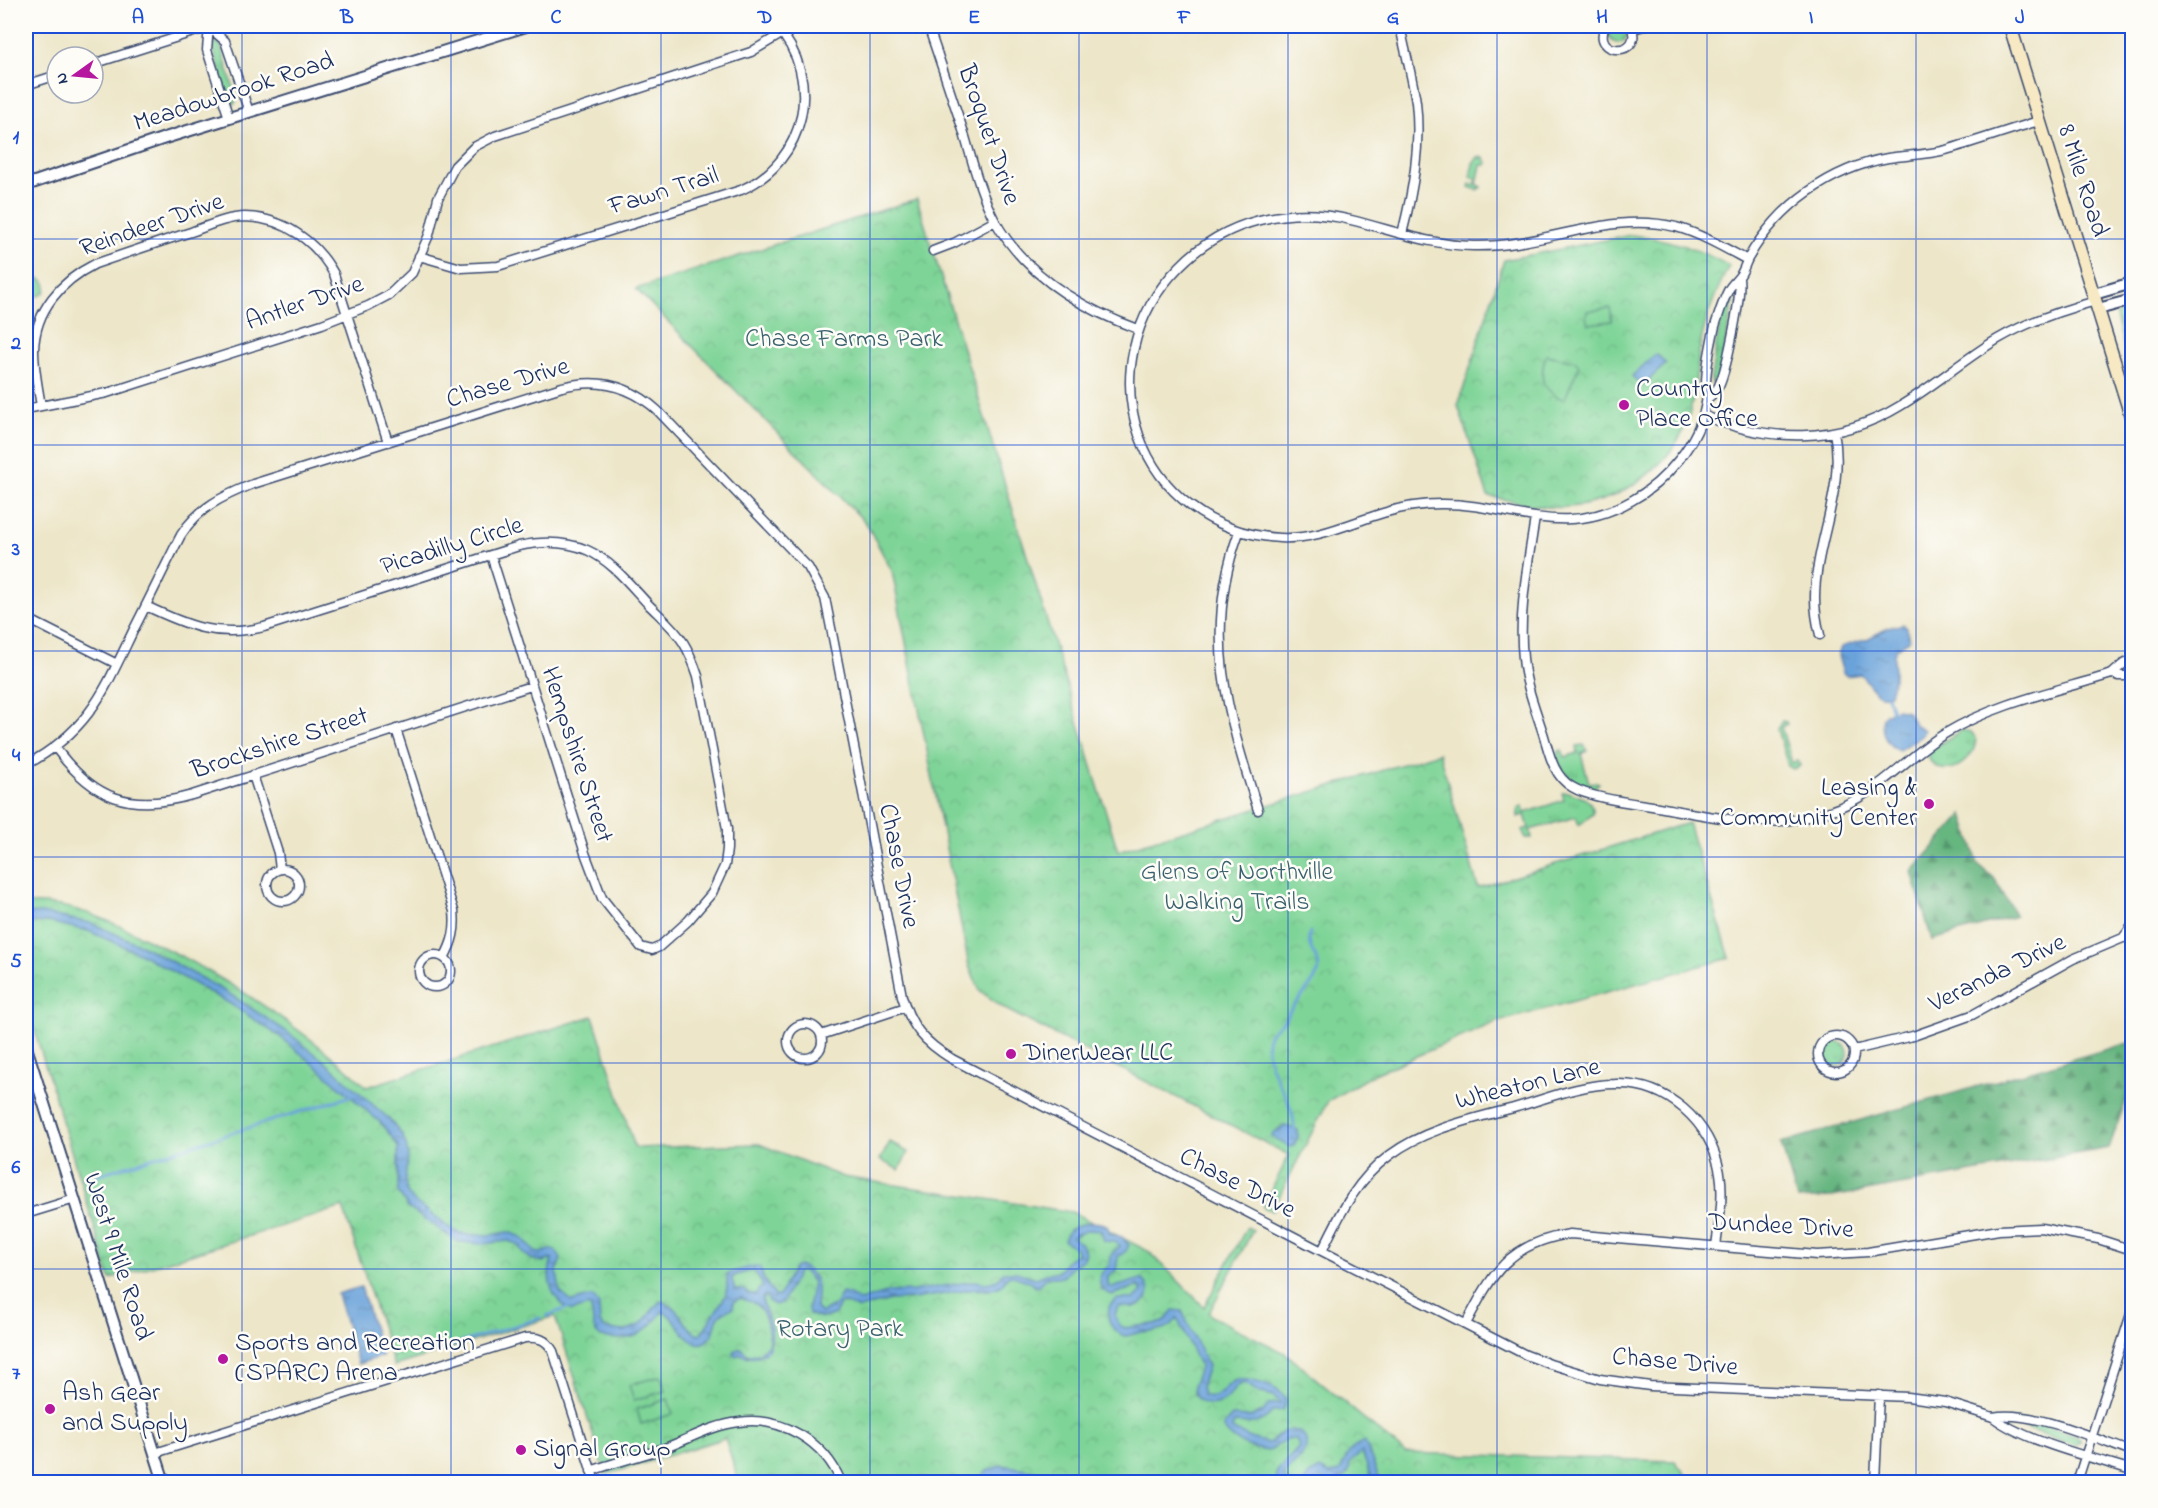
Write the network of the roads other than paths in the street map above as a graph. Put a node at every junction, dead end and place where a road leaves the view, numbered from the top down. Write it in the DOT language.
graph roads {
  1 [pos="209,26"];
  2 [pos="526,26"];
  3 [pos="928,26"];
  4 [pos="1400,26"];
  5 [pos="1605,26"];
  6 [pos="1644,26"];
  7 [pos="2010,26"];
  8 [pos="1632,27"];
  9 [pos="780,28"];
  10 [pos="105,60"];
  11 [pos="45,79"];
  12 [pos="26,85"];
  13 [pos="249,112"];
  14 [pos="229,118"];
  15 [pos="2039,121"];
  16 [pos="26,185"];
  17 [pos="995,221"];
  18 [pos="1402,234"];
  19 [pos="933,251"];
  20 [pos="419,256"];
  21 [pos="1747,260"];
  22 [pos="1739,279"];
  23 [pos="2133,283"];
  24 [pos="2133,300"];
  25 [pos="2096,301"];
  26 [pos="346,314"];
  27 [pos="1138,329"];
  28 [pos="1707,399"];
  29 [pos="41,406"];
  30 [pos="26,409"];
  31 [pos="1703,415"];
  32 [pos="2133,419"];
  33 [pos="1834,432"];
  34 [pos="388,442"];
  35 [pos="1535,518"];
  36 [pos="1239,532"];
  37 [pos="491,555"];
  38 [pos="146,606"];
  39 [pos="26,618"];
  40 [pos="1820,635"];
  41 [pos="2133,660"];
  42 [pos="117,664"];
  43 [pos="2112,674"];
  44 [pos="2133,676"];
  45 [pos="531,686"];
  46 [pos="396,729"];
  47 [pos="55,747"];
  48 [pos="26,765"];
  49 [pos="253,775"];
  50 [pos="1258,810"];
  51 [pos="280,869"];
  52 [pos="2133,926"];
  53 [pos="2133,937"];
  54 [pos="2123,938"];
  55 [pos="649,950"];
  56 [pos="444,958"];
  57 [pos="906,1007"];
  58 [pos="821,1035"];
  59 [pos="26,1047"];
  60 [pos="1854,1050"];
  61 [pos="75,1199"];
  62 [pos="26,1214"];
  63 [pos="1716,1246"];
  64 [pos="2133,1250"];
  65 [pos="1322,1251"];
  66 [pos="2133,1311"];
  67 [pos="1466,1324"];
  68 [pos="1879,1395"];
  69 [pos="1993,1417"];
  70 [pos="2092,1438"];
  71 [pos="2133,1452"];
  72 [pos="155,1453"];
  73 [pos="2086,1455"];
  74 [pos="2133,1470"];
  75 [pos="591,1471"];
  76 [pos="164,1482"];
  77 [pos="595,1482"];
  78 [pos="841,1482"];
  79 [pos="1875,1482"];
  80 [pos="2077,1482"];
  1 -- 10 [label="street"];
  1 -- 13 [label="street"];
  1 -- 14 [label="street"];
  2 -- 13 [label="street, Meadowbrook Road"];
  3 -- 17 [label="street, Broquet Drive"];
  4 -- 18 [label="street"];
  5 -- 8 [label="street"];
  6 -- 8 [label="street"];
  7 -- 15 [label="main road, 8 Mile Road"];
  9 -- 20 [label="street, Antler Drive"];
  9 -- 20 [label="street, Fawn Trail"];
  11 -- 12 [label="street"];
  13 -- 14 [label="street, Meadowbrook Road"];
  14 -- 16 [label="street, Meadowbrook Road"];
  15 -- 21 [label="street"];
  15 -- 25 [label="main road, 8 Mile Road"];
  17 -- 19 [label="street"];
  17 -- 27 [label="street, Broquet Drive"];
  18 -- 21 [label="street"];
  18 -- 27 [label="street"];
  20 -- 26 [label="street, Antler Drive"];
  21 -- 22 [label="street"];
  22 -- 28 [label="street"];
  22 -- 28 [label="street"];
  23 -- 25 [label="street"];
  24 -- 25 [label="street"];
  25 -- 32 [label="main road, 8 Mile Road"];
  25 -- 33 [label="street"];
  26 -- 29 [label="street, Antler Drive"];
  26 -- 29 [label="street, Reindeer Drive"];
  26 -- 34 [label="street, Reindeer Drive"];
  27 -- 36 [label="street"];
  28 -- 31 [label="street"];
  29 -- 30 [label="street, Antler Drive"];
  31 -- 33 [label="street"];
  31 -- 35 [label="street"];
  33 -- 40 [label="street"];
  34 -- 38 [label="street, Chase Drive"];
  34 -- 57 [label="street, Chase Drive"];
  35 -- 36 [label="street"];
  35 -- 43 [label="street"];
  36 -- 50 [label="street"];
  37 -- 38 [label="street, Picadilly Circle"];
  37 -- 45 [label="street, Hempshire Street"];
  37 -- 55 [label="street, Picadilly Circle"];
  38 -- 42 [label="street, Chase Drive"];
  39 -- 42 [label="street"];
  41 -- 43 [label="street"];
  42 -- 47 [label="street, Chase Drive"];
  43 -- 44 [label="street"];
  45 -- 46 [label="street, Brockshire Street"];
  45 -- 55 [label="street, Hempshire Street"];
  46 -- 49 [label="street, Brockshire Street"];
  46 -- 56 [label="street"];
  47 -- 48 [label="street, Chase Drive"];
  47 -- 49 [label="street, Brockshire Street"];
  49 -- 51 [label="street"];
  52 -- 54 [label="street, Veranda Drive"];
  53 -- 54 [label="street, Veranda Drive"];
  54 -- 60 [label="street, Veranda Drive"];
  57 -- 58 [label="street"];
  57 -- 65 [label="street, Chase Drive"];
  58 -- 58 [label="street"];
  59 -- 61 [label="street, West 9 Mile Road"];
  60 -- 60 [label="street"];
  61 -- 62 [label="street"];
  61 -- 72 [label="street, West 9 Mile Road"];
  63 -- 64 [label="street, Dundee Drive"];
  63 -- 65 [label="street, Wheaton Lane"];
  63 -- 67 [label="street, Dundee Drive"];
  65 -- 67 [label="street, Chase Drive"];
  66 -- 70 [label="street"];
  67 -- 68 [label="street, Chase Drive"];
  68 -- 69 [label="street, Chase Drive"];
  68 -- 79 [label="street"];
  69 -- 70 [label="street, Chase Drive"];
  69 -- 73 [label="street, Chase Drive"];
  70 -- 71 [label="street, Chase Drive"];
  70 -- 73 [label="street"];
  72 -- 75 [label="street"];
  72 -- 76 [label="street, West 9 Mile Road"];
  73 -- 74 [label="street, Chase Drive"];
  73 -- 80 [label="street"];
  75 -- 77 [label="street"];
  75 -- 78 [label="street"];
}
